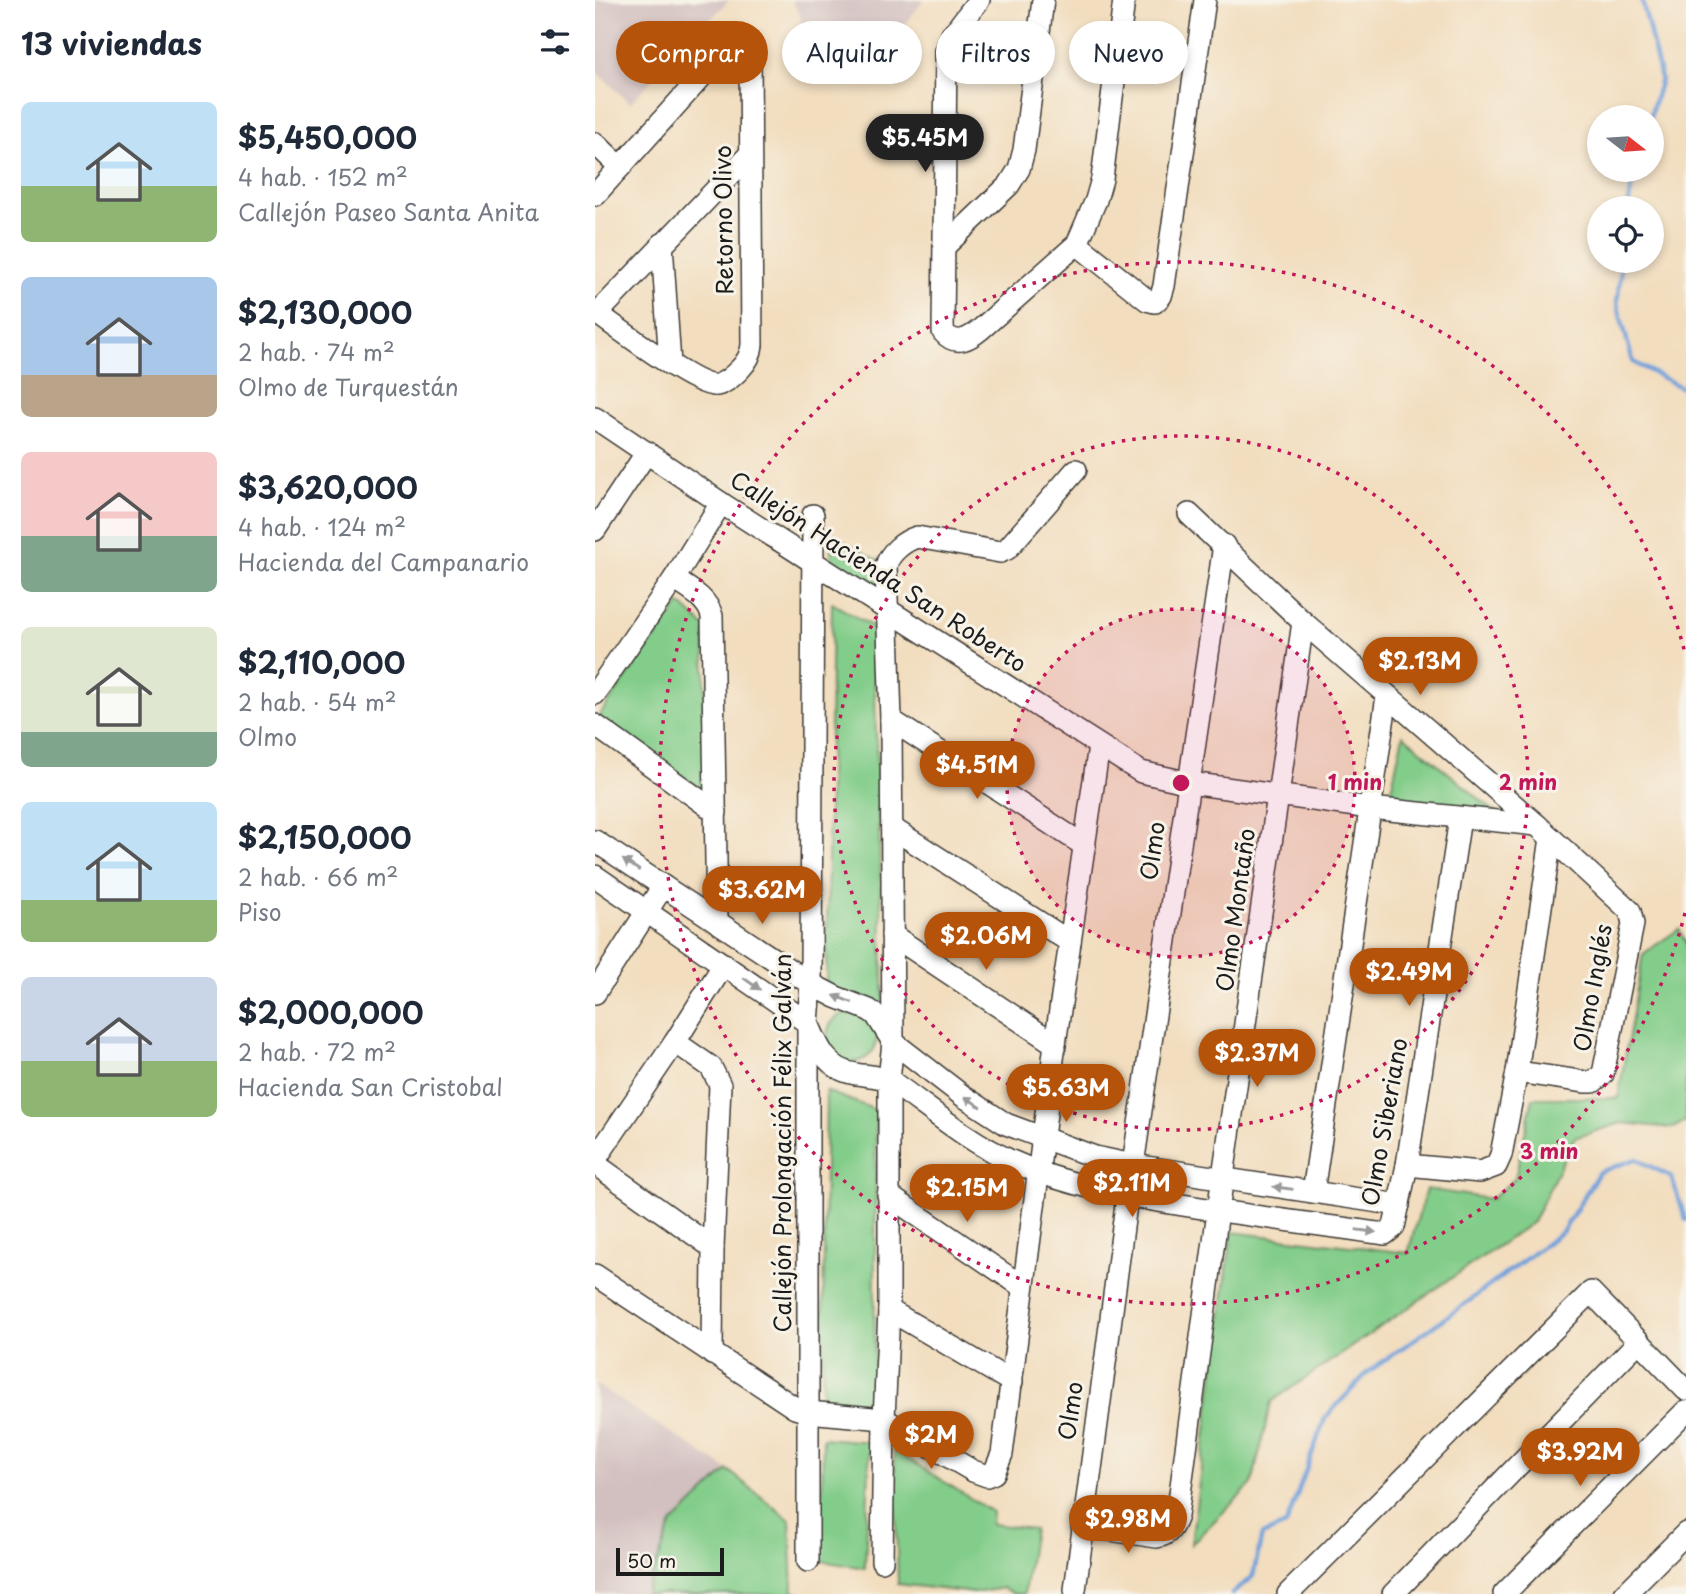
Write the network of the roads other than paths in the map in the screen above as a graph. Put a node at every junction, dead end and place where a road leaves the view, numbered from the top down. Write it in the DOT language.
graph roads {
  1 [pos="979,0"];
  2 [pos="1043,0"];
  3 [pos="1124,0"];
  4 [pos="1205,0"];
  5 [pos="595,143"];
  6 [pos="750,154"];
  7 [pos="620,167"];
  8 [pos="595,195"];
  9 [pos="662,244"];
  10 [pos="946,244"];
  11 [pos="1077,244"];
  12 [pos="596,313"];
  13 [pos="670,364"];
  14 [pos="595,418"];
  15 [pos="647,452"];
  16 [pos="1076,470"];
  17 [pos="721,503"];
  18 [pos="1189,514"];
  19 [pos="813,515"];
  20 [pos="595,530"];
  21 [pos="1224,545"];
  22 [pos="812,560"];
  23 [pos="674,579"];
  24 [pos="888,610"];
  25 [pos="1303,622"];
  26 [pos="595,694"];
  27 [pos="1387,696"];
  28 [pos="891,720"];
  29 [pos="595,724"];
  30 [pos="1100,746"];
  31 [pos="1190,783"];
  32 [pos="1279,795"];
  33 [pos="1370,808"];
  34 [pos="716,811"];
  35 [pos="1460,818"];
  36 [pos="892,828"];
  37 [pos="1544,832"];
  38 [pos="595,841"];
  39 [pos="1085,846"];
  40 [pos="595,876"];
  41 [pos="663,886"];
  42 [pos="648,912"];
  43 [pos="717,921"];
  44 [pos="893,935"];
  45 [pos="1070,942"];
  46 [pos="724,964"];
  47 [pos="811,984"];
  48 [pos="595,993"];
  49 [pos="808,1023"];
  50 [pos="675,1042"];
  51 [pos="893,1042"];
  52 [pos="1055,1044"];
  53 [pos="1517,1072"];
  54 [pos="889,1080"];
  55 [pos="1043,1139"];
  56 [pos="595,1162"];
  57 [pos="1406,1165"];
  58 [pos="1133,1166"];
  59 [pos="1038,1172"];
  60 [pos="1222,1179"];
  61 [pos="1313,1192"];
  62 [pos="888,1195"];
  63 [pos="1127,1197"];
  64 [pos="1399,1205"];
  65 [pos="1218,1210"];
  66 [pos="713,1248"];
  67 [pos="595,1275"];
  68 [pos="1023,1287"];
  69 [pos="889,1310"];
  70 [pos="1639,1341"];
  71 [pos="712,1354"];
  72 [pos="1011,1382"];
  73 [pos="1686,1390"];
  74 [pos="1686,1411"];
  75 [pos="808,1412"];
  76 [pos="884,1419"];
  77 [pos="1082,1526"];
  78 [pos="1686,1533"];
  79 [pos="808,1561"];
  80 [pos="882,1561"];
  81 [pos="1075,1590"];
  82 [pos="1288,1594"];
  83 [pos="1393,1594"];
  84 [pos="1504,1594"];
  85 [pos="1625,1594"];
  1 -- 10 [label="street"];
  2 -- 10 [label="street"];
  3 -- 11 [label="street"];
  4 -- 11 [label="street"];
  5 -- 7 [label="street"];
  6 -- 7 [label="street, Retorno Olivo"];
  6 -- 9 [label="street"];
  6 -- 13 [label="street, Retorno Olivo"];
  7 -- 8 [label="street"];
  9 -- 12 [label="street"];
  9 -- 13 [label="street"];
  10 -- 11 [label="street"];
  12 -- 13 [label="street"];
  14 -- 15 [label="street, Callejón Hacienda San Roberto"];
  15 -- 17 [label="street, Callejón Hacienda San Roberto"];
  15 -- 20 [label="street"];
  16 -- 24 [label="street"];
  17 -- 22 [label="street, Callejón Hacienda San Roberto"];
  17 -- 23 [label="street"];
  18 -- 21 [label="street"];
  19 -- 22 [label="street, Callejón Prolongación Félix Galván"];
  21 -- 25 [label="street"];
  21 -- 31 [label="street, Olmo"];
  22 -- 24 [label="street, Callejón Hacienda San Roberto"];
  22 -- 47 [label="street, Callejón Prolongación Félix Galván"];
  23 -- 26 [label="street"];
  23 -- 34 [label="street"];
  24 -- 28 [label="street"];
  24 -- 30 [label="street, Callejón Hacienda San Roberto"];
  25 -- 27 [label="street"];
  25 -- 32 [label="street, Olmo Montaño"];
  27 -- 33 [label="street"];
  27 -- 37 [label="street"];
  28 -- 36 [label="street"];
  28 -- 39 [label="street"];
  29 -- 34 [label="street"];
  30 -- 31 [label="street, Callejón Hacienda San Roberto"];
  30 -- 39 [label="street"];
  31 -- 32 [label="street, Callejón Hacienda San Roberto"];
  31 -- 58 [label="street, Olmo"];
  32 -- 33 [label="street, Callejón Hacienda San Roberto"];
  32 -- 60 [label="street, Olmo Montaño"];
  33 -- 35 [label="street, Callejón Hacienda San Roberto"];
  33 -- 61 [label="street"];
  34 -- 43 [label="street"];
  35 -- 37 [label="street, Callejón Hacienda San Roberto"];
  35 -- 57 [label="street, Olmo Siberiano"];
  36 -- 44 [label="street"];
  36 -- 45 [label="street"];
  37 -- 53 [label="street"];
  37 -- 53 [label="street, Olmo Inglés"];
  41 -- 38 [label="street, one-way"];
  39 -- 45 [label="street"];
  40 -- 42 [label="street"];
  41 -- 42 [label="street"];
  41 -- 43 [label="street"];
  42 -- 46 [label="street"];
  42 -- 48 [label="street"];
  43 -- 47 [label="street"];
  44 -- 51 [label="street"];
  44 -- 52 [label="street"];
  45 -- 52 [label="street"];
  46 -- 49 [label="street, one-way"];
  46 -- 50 [label="street"];
  47 -- 49 [label="street, Callejón Prolongación Félix Galván"];
  51 -- 47 [label="street, one-way"];
  49 -- 54 [label="street"];
  49 -- 75 [label="street, Callejón Prolongación Félix Galván"];
  50 -- 56 [label="street"];
  50 -- 66 [label="street"];
  51 -- 54 [label="street"];
  55 -- 51 [label="street, one-way"];
  52 -- 55 [label="street"];
  53 -- 57 [label="street"];
  54 -- 59 [label="street"];
  54 -- 62 [label="street"];
  55 -- 58 [label="street"];
  55 -- 59 [label="street"];
  56 -- 66 [label="street"];
  57 -- 64 [label="street, Olmo Siberiano"];
  58 -- 60 [label="street"];
  59 -- 63 [label="street"];
  59 -- 68 [label="street"];
  61 -- 60 [label="street, one-way"];
  60 -- 65 [label="street, Olmo Montaño"];
  61 -- 64 [label="street"];
  62 -- 68 [label="street"];
  62 -- 69 [label="street"];
  63 -- 65 [label="street"];
  63 -- 77 [label="street, Olmo"];
  65 -- 64 [label="street, Olmo Siberiano, one-way"];
  65 -- 77 [label="street, Olmo Montaño"];
  66 -- 71 [label="street"];
  67 -- 71 [label="street"];
  68 -- 72 [label="street"];
  69 -- 72 [label="street"];
  69 -- 76 [label="street"];
  70 -- 73 [label="street"];
  70 -- 82 [label="street"];
  70 -- 83 [label="street"];
  71 -- 75 [label="street"];
  72 -- 76 [label="street"];
  74 -- 84 [label="street"];
  75 -- 76 [label="street"];
  75 -- 79 [label="street, Callejón Prolongación Félix Galván"];
  76 -- 80 [label="street"];
  77 -- 81 [label="street, Olmo"];
  78 -- 85 [label="street"];
}
